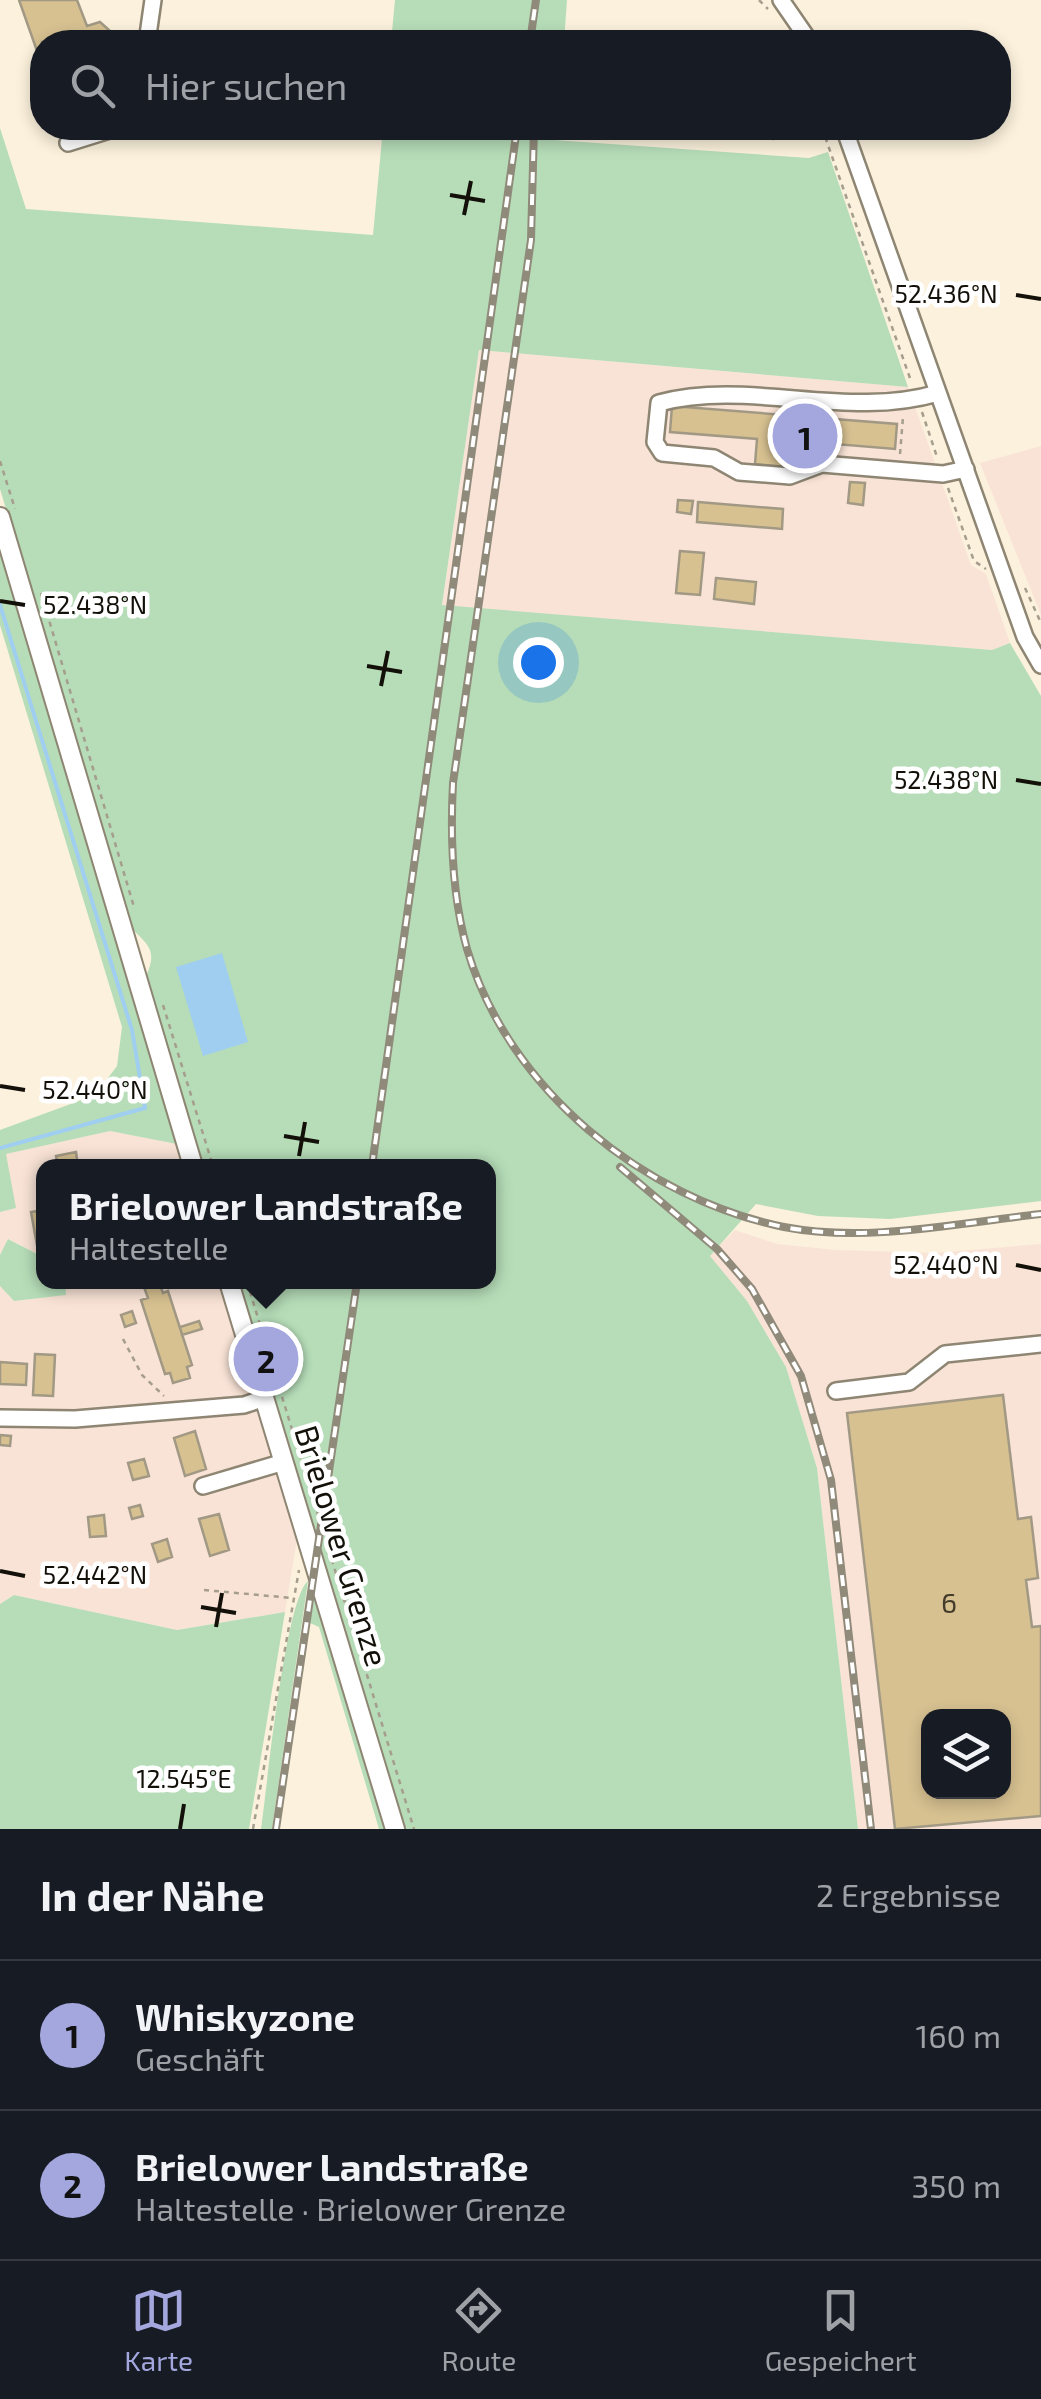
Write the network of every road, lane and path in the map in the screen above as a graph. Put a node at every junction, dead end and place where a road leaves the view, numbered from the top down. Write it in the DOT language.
graph roads {
  1 [pos="154,0"];
  2 [pos="784,1"];
  3 [pos="149,30"];
  4 [pos="802,30"];
  5 [pos="78,140"];
  6 [pos="848,140"];
  7 [pos="68,143"];
  8 [pos="938,393"];
  9 [pos="905,400"];
  10 [pos="0,461"];
  11 [pos="899,470"];
  12 [pos="966,470"];
  13 [pos="9,517"];
  14 [pos="40,591"];
  15 [pos="1041,665"];
  16 [pos="138,920"];
  17 [pos="163,1006"];
  18 [pos="191,1159"];
  19 [pos="211,1159"];
  20 [pos="231,1289"];
  21 [pos="250,1289"];
  22 [pos="123,1339"];
  23 [pos="1041,1344"];
  24 [pos="836,1391"];
  25 [pos="265,1398"];
  26 [pos="171,1411"];
  27 [pos="0,1418"];
  28 [pos="284,1462"];
  29 [pos="203,1486"];
  30 [pos="300,1568"];
  31 [pos="204,1590"];
  32 [pos="292,1598"];
  33 [pos="254,1829"];
  34 [pos="395,1829"];
  35 [pos="414,1829"];
  1 -- 3 [label="street"];
  2 -- 4 [label="street"];
  5 -- 7 [label="street"];
  6 -- 8 [label="street"];
  8 -- 9 [label="street"];
  8 -- 12 [label="street"];
  9 -- 11 [label="path"];
  9 -- 11 [label="street"];
  10 -- 13 [label="path"];
  11 -- 12 [label="street"];
  12 -- 15 [label="street"];
  13 -- 18 [label="main road"];
  14 -- 16 [label="path"];
  17 -- 19 [label="path"];
  20 -- 25 [label="main road, Brielower Grenze"];
  21 -- 35 [label="path"];
  22 -- 26 [label="path"];
  23 -- 24 [label="street"];
  25 -- 26 [label="street"];
  25 -- 28 [label="main road, Brielower Grenze"];
  26 -- 27 [label="street"];
  28 -- 29 [label="street"];
  28 -- 34 [label="main road, Brielower Grenze"];
  30 -- 32 [label="path"];
  31 -- 32 [label="path"];
  32 -- 33 [label="path"];
}
